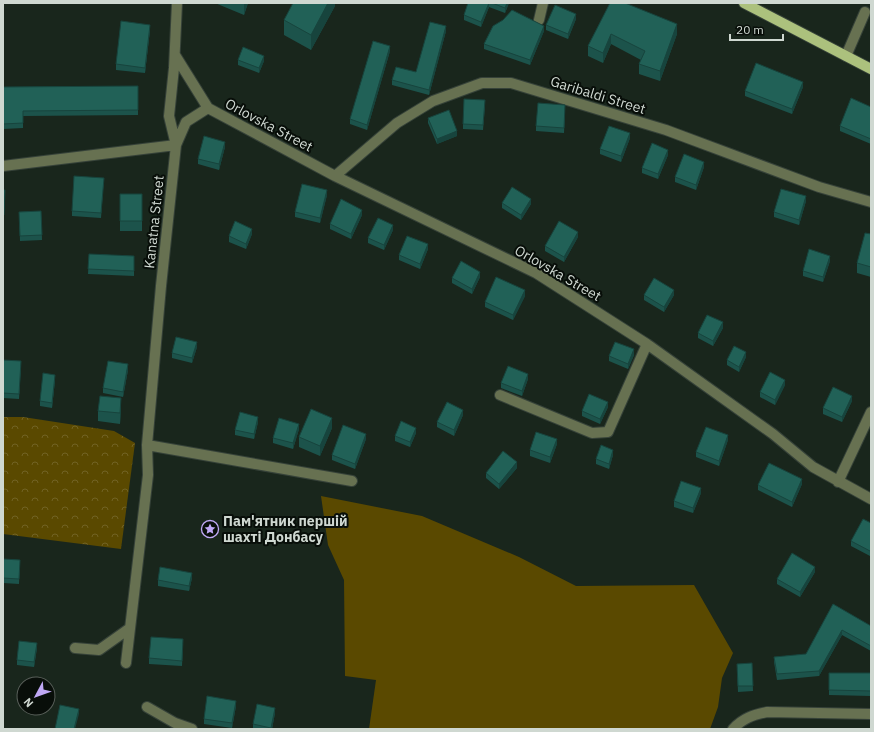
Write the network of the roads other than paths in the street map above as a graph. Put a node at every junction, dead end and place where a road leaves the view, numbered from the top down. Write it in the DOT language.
graph roads {
  1 [pos="177,3"];
  2 [pos="542,3"];
  3 [pos="744,3"];
  4 [pos="865,12"];
  5 [pos="539,20"];
  6 [pos="175,55"];
  7 [pos="846,56"];
  8 [pos="871,69"];
  9 [pos="208,108"];
  10 [pos="176,145"];
  11 [pos="3,166"];
  12 [pos="334,176"];
  13 [pos="871,202"];
  14 [pos="647,344"];
  15 [pos="500,395"];
  16 [pos="871,412"];
  17 [pos="148,446"];
  18 [pos="352,481"];
  19 [pos="838,482"];
  20 [pos="871,499"];
  21 [pos="130,628"];
  22 [pos="75,648"];
  23 [pos="126,663"];
  24 [pos="147,707"];
  25 [pos="871,714"];
  26 [pos="192,729"];
  27 [pos="733,729"];
  1 -- 6 [label="street, Kanatna Street"];
  2 -- 5 [label="street"];
  3 -- 7 [label="main road"];
  4 -- 7 [label="street"];
  6 -- 9 [label="street, Orlovska Street"];
  6 -- 10 [label="street, Kanatna Street"];
  7 -- 8 [label="main road"];
  9 -- 10 [label="street, Orlovska Street"];
  9 -- 12 [label="street, Orlovska Street"];
  10 -- 11 [label="street"];
  10 -- 17 [label="street, Kanatna Street"];
  12 -- 13 [label="street, Garibaldi Street"];
  12 -- 14 [label="street, Orlovska Street"];
  14 -- 15 [label="street"];
  14 -- 19 [label="street, Orlovska Street"];
  16 -- 19 [label="street"];
  17 -- 18 [label="street"];
  17 -- 21 [label="street, Kanatna Street"];
  19 -- 20 [label="street, Orlovska Street"];
  21 -- 22 [label="street"];
  21 -- 23 [label="street, Kanatna Street"];
  24 -- 26 [label="street"];
  25 -- 27 [label="street"];
}
